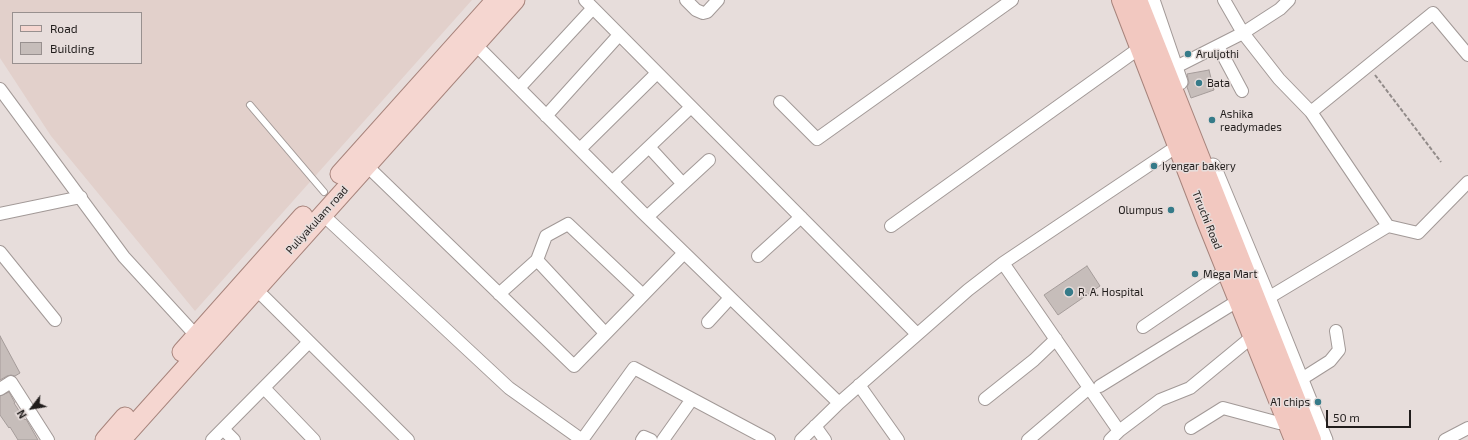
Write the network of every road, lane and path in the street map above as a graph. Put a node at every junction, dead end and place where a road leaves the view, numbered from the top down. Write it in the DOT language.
graph roads {
  1 [pos="496,0"];
  2 [pos="515,0"];
  3 [pos="686,0"];
  4 [pos="718,0"];
  5 [pos="1012,0"];
  6 [pos="1115,0"];
  7 [pos="1122,0"];
  8 [pos="1138,0"];
  9 [pos="1152,0"];
  10 [pos="1224,0"];
  11 [pos="1289,0"];
  12 [pos="589,4"];
  13 [pos="1243,33"];
  14 [pos="619,35"];
  15 [pos="475,44"];
  16 [pos="1218,46"];
  17 [pos="1134,52"];
  18 [pos="1468,55"];
  19 [pos="1368,65"];
  20 [pos="1174,68"];
  21 [pos="657,73"];
  22 [pos="519,88"];
  23 [pos="0,89"];
  24 [pos="1242,91"];
  25 [pos="780,102"];
  26 [pos="250,105"];
  27 [pos="691,107"];
  28 [pos="1311,112"];
  29 [pos="546,116"];
  30 [pos="649,147"];
  31 [pos="580,149"];
  32 [pos="1170,151"];
  33 [pos="709,160"];
  34 [pos="1441,162"];
  35 [pos="366,165"];
  36 [pos="612,182"];
  37 [pos="1468,182"];
  38 [pos="683,184"];
  39 [pos="324,192"];
  40 [pos="81,197"];
  41 [pos="0,214"];
  42 [pos="322,214"];
  43 [pos="647,217"];
  44 [pos="801,217"];
  45 [pos="892,226"];
  46 [pos="1388,226"];
  47 [pos="0,252"];
  48 [pos="684,252"];
  49 [pos="758,256"];
  50 [pos="537,260"];
  51 [pos="1003,263"];
  52 [pos="1219,275"];
  53 [pos="256,289"];
  54 [pos="499,294"];
  55 [pos="643,295"];
  56 [pos="730,298"];
  57 [pos="1268,298"];
  58 [pos="1231,305"];
  59 [pos="55,320"];
  60 [pos="708,322"];
  61 [pos="1143,327"];
  62 [pos="1336,331"];
  63 [pos="605,333"];
  64 [pos="917,334"];
  65 [pos="1056,339"];
  66 [pos="201,341"];
  67 [pos="1247,341"];
  68 [pos="309,342"];
  69 [pos="1300,380"];
  70 [pos="859,385"];
  71 [pos="1094,387"];
  72 [pos="264,388"];
  73 [pos="0,389"];
  74 [pos="692,399"];
  75 [pos="985,399"];
  76 [pos="839,403"];
  77 [pos="1279,422"];
  78 [pos="815,426"];
  79 [pos="224,428"];
  80 [pos="1191,428"];
  81 [pos="1468,428"];
  82 [pos="1119,431"];
  83 [pos="48,440"];
  84 [pos="105,440"];
  85 [pos="121,440"];
  86 [pos="212,440"];
  87 [pos="234,440"];
  88 [pos="314,440"];
  89 [pos="408,440"];
  90 [pos="582,440"];
  91 [pos="642,440"];
  92 [pos="651,440"];
  93 [pos="663,440"];
  94 [pos="769,440"];
  95 [pos="801,440"];
  96 [pos="825,440"];
  97 [pos="898,440"];
  98 [pos="1028,440"];
  99 [pos="1110,440"];
  100 [pos="1286,440"];
  101 [pos="1296,440"];
  102 [pos="1311,440"];
  103 [pos="1325,440"];
  104 [pos="1445,440"];
  1 -- 39 [label="main road, Puliyakulam road"];
  2 -- 15 [label="main road, Puliyakulam road"];
  3 -- 4 [label="street"];
  5 -- 25 [label="street"];
  6 -- 17 [label="street"];
  7 -- 101 [label="highway, Tiruchi Road"];
  8 -- 102 [label="highway, Tiruchi Road"];
  9 -- 20 [label="street"];
  10 -- 13 [label="street"];
  11 -- 13 [label="street"];
  12 -- 14 [label="street"];
  12 -- 22 [label="street"];
  13 -- 16 [label="street"];
  13 -- 28 [label="street"];
  14 -- 21 [label="street"];
  14 -- 29 [label="street"];
  15 -- 22 [label="street"];
  15 -- 35 [label="main road, Puliyakulam road"];
  16 -- 20 [label="street"];
  16 -- 24 [label="street"];
  17 -- 32 [label="street"];
  17 -- 45 [label="street"];
  18 -- 19 [label="street"];
  19 -- 28 [label="street"];
  19 -- 34 [label="path"];
  20 -- 57 [label="street"];
  21 -- 27 [label="street"];
  21 -- 31 [label="street"];
  22 -- 29 [label="street"];
  23 -- 40 [label="street"];
  26 -- 39 [label="lane"];
  27 -- 30 [label="street"];
  27 -- 44 [label="street"];
  28 -- 46 [label="street"];
  29 -- 31 [label="street"];
  30 -- 36 [label="street"];
  30 -- 38 [label="street"];
  31 -- 36 [label="street"];
  32 -- 51 [label="street"];
  32 -- 52 [label="street"];
  33 -- 38 [label="street"];
  35 -- 42 [label="main road, Puliyakulam road"];
  35 -- 54 [label="street"];
  36 -- 43 [label="street"];
  37 -- 46 [label="street"];
  38 -- 43 [label="street"];
  39 -- 66 [label="main road, Puliyakulam road"];
  40 -- 41 [label="street"];
  40 -- 66 [label="street"];
  42 -- 53 [label="main road, Puliyakulam road"];
  42 -- 90 [label="street"];
  43 -- 48 [label="street"];
  44 -- 49 [label="street"];
  44 -- 64 [label="street"];
  46 -- 57 [label="street"];
  47 -- 59 [label="street"];
  48 -- 55 [label="street"];
  48 -- 56 [label="street"];
  50 -- 54 [label="street"];
  50 -- 55 [label="street"];
  50 -- 63 [label="street"];
  51 -- 64 [label="street"];
  51 -- 65 [label="street"];
  52 -- 58 [label="street"];
  52 -- 61 [label="street"];
  53 -- 66 [label="main road, Puliyakulam road"];
  53 -- 68 [label="street"];
  54 -- 63 [label="street"];
  55 -- 63 [label="street"];
  56 -- 60 [label="street"];
  56 -- 76 [label="street"];
  57 -- 69 [label="street"];
  58 -- 67 [label="street"];
  58 -- 71 [label="street"];
  62 -- 69 [label="street"];
  64 -- 70 [label="street"];
  65 -- 71 [label="street"];
  65 -- 75 [label="street"];
  66 -- 84 [label="main road, Puliyakulam road"];
  66 -- 85 [label="main road, Puliyakulam road"];
  67 -- 77 [label="street"];
  67 -- 82 [label="street"];
  68 -- 72 [label="street"];
  68 -- 89 [label="street"];
  69 -- 103 [label="street"];
  70 -- 76 [label="street"];
  70 -- 97 [label="street"];
  71 -- 82 [label="street"];
  71 -- 98 [label="street"];
  72 -- 79 [label="street"];
  72 -- 88 [label="street"];
  73 -- 83 [label="street"];
  74 -- 90 [label="street"];
  74 -- 93 [label="street"];
  74 -- 94 [label="street"];
  76 -- 78 [label="street"];
  77 -- 80 [label="street"];
  77 -- 100 [label="street"];
  78 -- 95 [label="street"];
  78 -- 96 [label="street"];
  79 -- 86 [label="street"];
  79 -- 87 [label="street"];
  81 -- 104 [label="street"];
  82 -- 99 [label="street"];
  91 -- 92 [label="street"];
}
